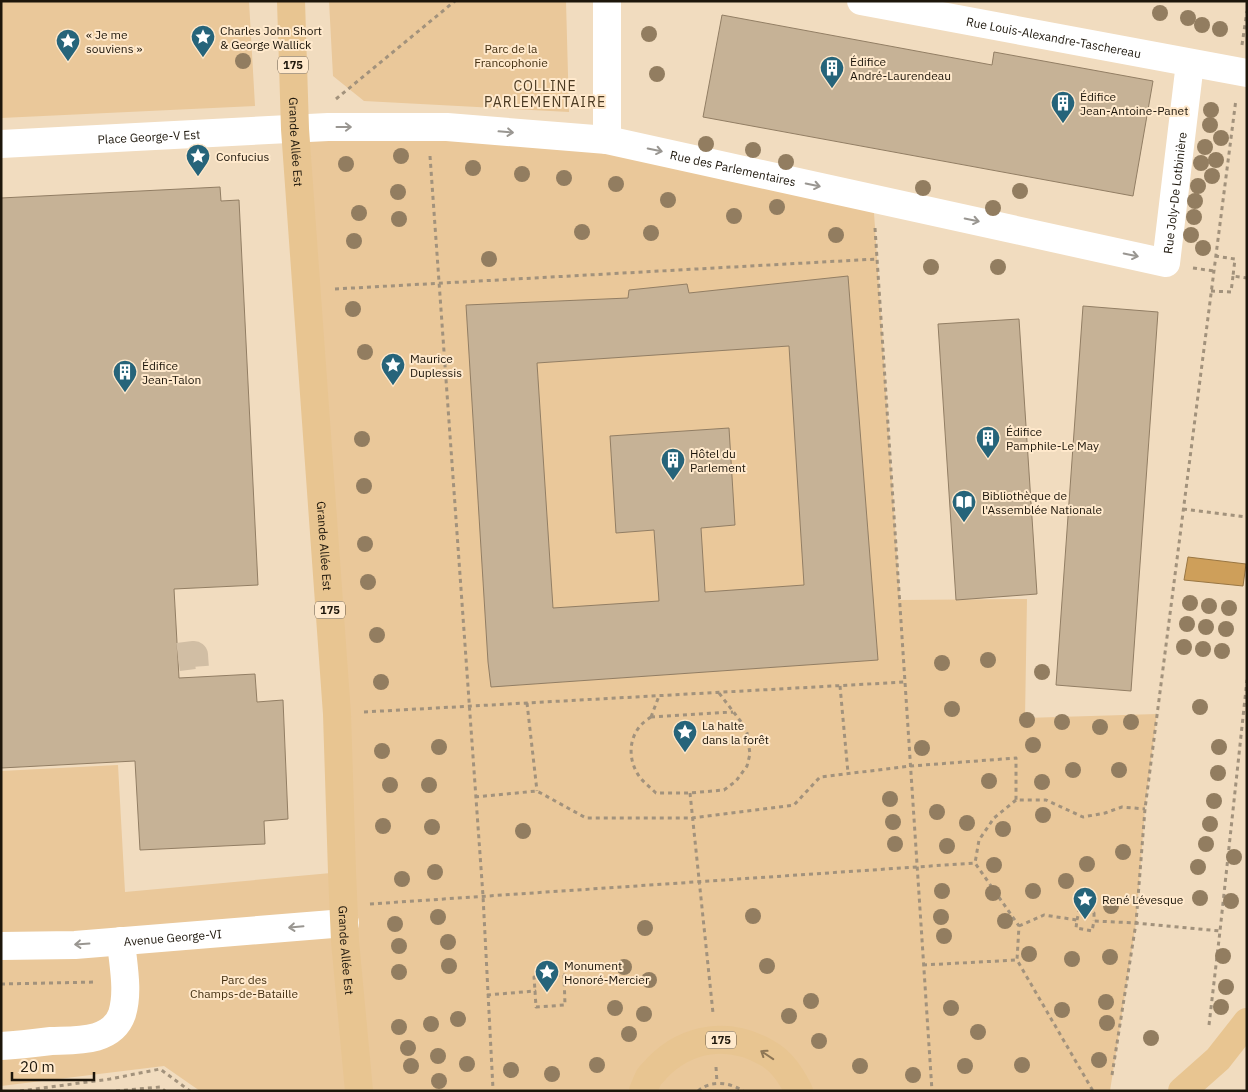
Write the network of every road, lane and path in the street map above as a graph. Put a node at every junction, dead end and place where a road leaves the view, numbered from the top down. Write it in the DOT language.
graph roads {
  1 [pos="291,1"];
  2 [pos="455,1"];
  3 [pos="607,1"];
  4 [pos="861,1"];
  5 [pos="1247,11"];
  6 [pos="1190,63"];
  7 [pos="1243,72"];
  8 [pos="334,101"];
  9 [pos="295,129"];
  10 [pos="607,140"];
  11 [pos="1,144"];
  12 [pos="430,156"];
  13 [pos="1215,256"];
  14 [pos="1166,263"];
  15 [pos="1233,276"];
  16 [pos="1247,278"];
  17 [pos="439,283"];
  18 [pos="307,290"];
  19 [pos="1211,291"];
  20 [pos="1184,509"];
  21 [pos="1247,517"];
  22 [pos="1247,680"];
  23 [pos="905,682"];
  24 [pos="840,686"];
  25 [pos="719,693"];
  26 [pos="659,696"];
  27 [pos="527,703"];
  28 [pos="469,706"];
  29 [pos="732,712"];
  30 [pos="337,714"];
  31 [pos="651,717"];
  32 [pos="911,766"];
  33 [pos="848,773"];
  34 [pos="537,791"];
  35 [pos="690,793"];
  36 [pos="476,797"];
  37 [pos="1016,800"];
  38 [pos="1145,809"];
  39 [pos="692,818"];
  40 [pos="975,863"];
  41 [pos="917,867"];
  42 [pos="699,881"];
  43 [pos="483,896"];
  44 [pos="344,914"];
  45 [pos="1077,920"];
  46 [pos="1094,921"];
  47 [pos="1136,923"];
  48 [pos="1018,926"];
  49 [pos="1220,931"];
  50 [pos="121,941"];
  51 [pos="1,946"];
  52 [pos="1016,960"];
  53 [pos="923,965"];
  54 [pos="125,982"];
  55 [pos="1,984"];
  56 [pos="535,991"];
  57 [pos="488,995"];
  58 [pos="1247,1022"];
  59 [pos="1208,1033"];
  60 [pos="716,1039"];
  61 [pos="1,1046"];
  62 [pos="1112,1075"];
  63 [pos="493,1089"];
  64 [pos="20,1091"];
  65 [pos="116,1091"];
  66 [pos="166,1091"];
  67 [pos="190,1091"];
  68 [pos="359,1091"];
  69 [pos="643,1091"];
  70 [pos="698,1091"];
  71 [pos="744,1091"];
  72 [pos="799,1091"];
  73 [pos="932,1091"];
  74 [pos="1094,1091"];
  75 [pos="1182,1091"];
  1 -- 9 [label="main road, Grande Allée Est / 175"];
  2 -- 8 [label="path"];
  3 -- 10 [label="street"];
  4 -- 6 [label="street, Rue Louis-Alexandre-Taschereau"];
  5 -- 7 [label="path"];
  6 -- 7 [label="street, Rue Louis-Alexandre-Taschereau"];
  6 -- 14 [label="street, Rue Joly-De Lotbinière"];
  7 -- 13 [label="path"];
  9 -- 10 [label="street, Rue des Parlementaires, one-way"];
  9 -- 11 [label="street, Place George-V Est"];
  9 -- 18 [label="main road, Grande Allée Est / 175"];
  10 -- 14 [label="street, Rue des Parlementaires, one-way"];
  12 -- 17 [label="path"];
  13 -- 15 [label="path"];
  13 -- 19 [label="path"];
  15 -- 16 [label="path"];
  15 -- 19 [label="path"];
  17 -- 18 [label="path"];
  17 -- 23 [label="path"];
  17 -- 28 [label="path"];
  18 -- 30 [label="main road, Grande Allée Est / 175"];
  19 -- 20 [label="path"];
  20 -- 21 [label="path"];
  20 -- 38 [label="path"];
  22 -- 49 [label="path"];
  23 -- 24 [label="path"];
  23 -- 32 [label="path"];
  24 -- 25 [label="path"];
  24 -- 33 [label="path"];
  25 -- 26 [label="path"];
  25 -- 29 [label="path"];
  26 -- 27 [label="path"];
  26 -- 31 [label="path"];
  27 -- 28 [label="path"];
  27 -- 34 [label="path"];
  28 -- 30 [label="path"];
  28 -- 36 [label="path"];
  29 -- 31 [label="path"];
  29 -- 35 [label="path"];
  30 -- 44 [label="main road, Grande Allée Est / 175"];
  31 -- 35 [label="path"];
  32 -- 33 [label="path"];
  32 -- 37 [label="path"];
  32 -- 41 [label="path"];
  33 -- 39 [label="path"];
  34 -- 36 [label="path"];
  34 -- 39 [label="path"];
  35 -- 39 [label="path"];
  36 -- 43 [label="path"];
  37 -- 38 [label="path"];
  37 -- 40 [label="path"];
  38 -- 47 [label="path"];
  39 -- 42 [label="path"];
  40 -- 41 [label="path"];
  40 -- 48 [label="path"];
  41 -- 42 [label="path"];
  41 -- 53 [label="path"];
  42 -- 43 [label="path"];
  42 -- 60 [label="path"];
  43 -- 44 [label="path"];
  43 -- 57 [label="path"];
  44 -- 50 [label="street, Avenue George-VI, one-way"];
  44 -- 68 [label="main road, Grande Allée Est / 175"];
  45 -- 46 [label="path"];
  45 -- 46 [label="path"];
  45 -- 48 [label="path"];
  46 -- 47 [label="path"];
  47 -- 49 [label="path"];
  47 -- 62 [label="path"];
  48 -- 52 [label="path"];
  49 -- 59 [label="path"];
  50 -- 51 [label="street, Avenue George-VI, one-way"];
  50 -- 54 [label="street"];
  52 -- 53 [label="path"];
  52 -- 74 [label="path"];
  53 -- 73 [label="path"];
  54 -- 55 [label="path"];
  54 -- 61 [label="street"];
  56 -- 56 [label="path"];
  56 -- 57 [label="path"];
  57 -- 63 [label="path"];
  58 -- 75 [label="main road"];
  60 -- 69 [label="main road, 175"];
  72 -- 60 [label="main road, 175, one-way"];
  64 -- 67 [label="path"];
  65 -- 66 [label="path"];
  70 -- 71 [label="path"];
}
